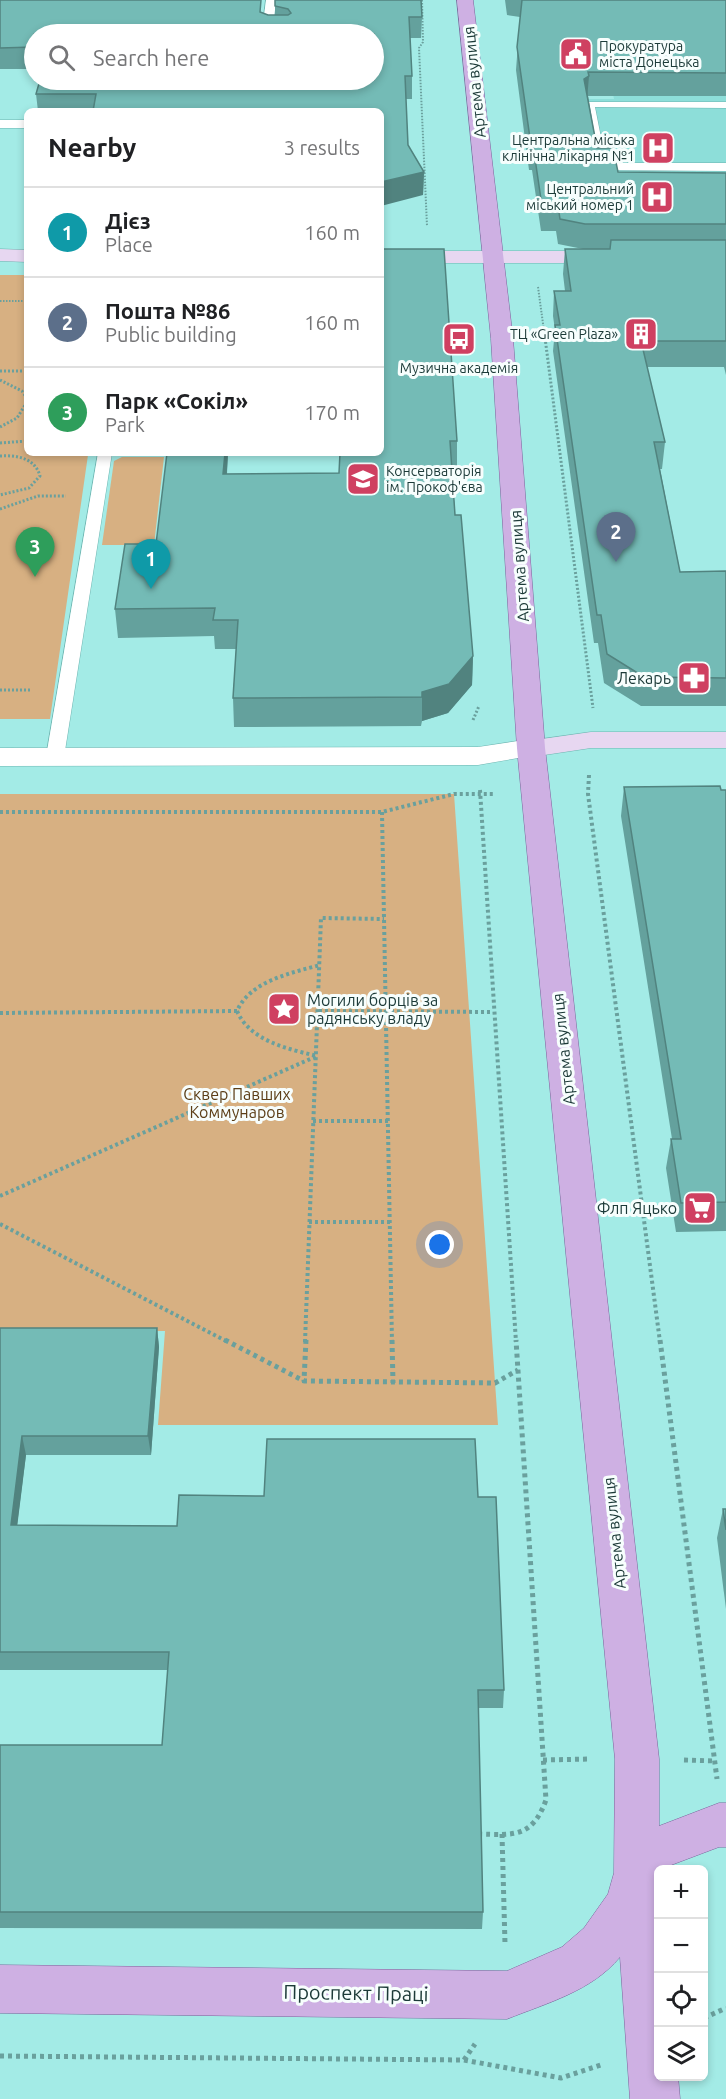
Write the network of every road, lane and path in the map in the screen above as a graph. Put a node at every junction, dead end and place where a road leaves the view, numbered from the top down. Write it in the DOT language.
graph roads {
  1 [pos="271,0"];
  2 [pos="422,0"];
  3 [pos="465,0"];
  4 [pos="268,24"];
  5 [pos="726,105"];
  6 [pos="0,124"];
  7 [pos="24,124"];
  8 [pos="726,168"];
  9 [pos="427,234"];
  10 [pos="0,255"];
  11 [pos="24,255"];
  12 [pos="384,257"];
  13 [pos="494,257"];
  14 [pos="633,257"];
  15 [pos="538,286"];
  16 [pos="0,301"];
  17 [pos="24,301"];
  18 [pos="0,371"];
  19 [pos="24,371"];
  20 [pos="0,380"];
  21 [pos="24,395"];
  22 [pos="24,411"];
  23 [pos="0,427"];
  24 [pos="24,441"];
  25 [pos="0,443"];
  26 [pos="0,456"];
  27 [pos="105,456"];
  28 [pos="0,495"];
  29 [pos="98,496"];
  30 [pos="0,509"];
  31 [pos="591,740"];
  32 [pos="726,740"];
  33 [pos="531,748"];
  34 [pos="478,756"];
  35 [pos="0,757"];
  36 [pos="56,757"];
  37 [pos="480,794"];
  38 [pos="0,812"];
  39 [pos="382,812"];
  40 [pos="384,919"];
  41 [pos="320,965"];
  42 [pos="237,1011"];
  43 [pos="319,1011"];
  44 [pos="385,1012"];
  45 [pos="494,1012"];
  46 [pos="0,1013"];
  47 [pos="317,1056"];
  48 [pos="313,1121"];
  49 [pos="388,1121"];
  50 [pos="0,1196"];
  51 [pos="309,1222"];
  52 [pos="390,1222"];
  53 [pos="0,1224"];
  54 [pos="518,1370"];
  55 [pos="304,1381"];
  56 [pos="393,1383"];
  57 [pos="722,1825"];
  58 [pos="466,1834"];
  59 [pos="636,1857"];
  60 [pos="0,1989"];
  61 [pos="726,2008"];
  62 [pos="708,2016"];
  63 [pos="648,2041"];
  64 [pos="0,2056"];
  65 [pos="655,2099"];
  1 -- 4 [label="lane"];
  2 -- 9 [label="path"];
  3 -- 13 [label="main road, Артема вулиця"];
  5 -- 8 [label="lane"];
  6 -- 7 [label="lane"];
  10 -- 11 [label="street"];
  12 -- 13 [label="street"];
  13 -- 14 [label="street"];
  13 -- 33 [label="main road, Артема вулиця"];
  15 -- 31 [label="path"];
  16 -- 17 [label="path"];
  18 -- 19 [label="path"];
  20 -- 21 [label="path"];
  22 -- 23 [label="path"];
  24 -- 25 [label="path"];
  26 -- 28 [label="path"];
  27 -- 29 [label="lane"];
  29 -- 30 [label="path"];
  29 -- 36 [label="lane"];
  31 -- 32 [label="street"];
  31 -- 33 [label="street"];
  31 -- 57 [label="path"];
  33 -- 34 [label="street"];
  33 -- 59 [label="main road, Артема вулиця"];
  34 -- 36 [label="street"];
  34 -- 37 [label="path"];
  35 -- 36 [label="street"];
  37 -- 39 [label="path"];
  37 -- 45 [label="path"];
  38 -- 39 [label="path"];
  39 -- 40 [label="path"];
  40 -- 41 [label="path"];
  40 -- 44 [label="path"];
  41 -- 42 [label="path"];
  41 -- 43 [label="path"];
  42 -- 46 [label="path"];
  42 -- 47 [label="path"];
  43 -- 44 [label="path"];
  43 -- 47 [label="path"];
  44 -- 45 [label="path"];
  44 -- 49 [label="path"];
  45 -- 54 [label="path"];
  47 -- 48 [label="path"];
  47 -- 50 [label="path"];
  48 -- 49 [label="path"];
  48 -- 51 [label="path"];
  49 -- 52 [label="path"];
  51 -- 52 [label="path"];
  51 -- 55 [label="path"];
  52 -- 56 [label="path"];
  53 -- 55 [label="path"];
  54 -- 56 [label="path"];
  54 -- 58 [label="path"];
  55 -- 56 [label="path"];
  57 -- 59 [label="main road"];
  59 -- 60 [label="main road, Проспект Праці"];
  59 -- 63 [label="main road, Артема вулиця"];
  61 -- 62 [label="path"];
  63 -- 64 [label="path"];
  63 -- 65 [label="main road, Артема вулиця"];
}
